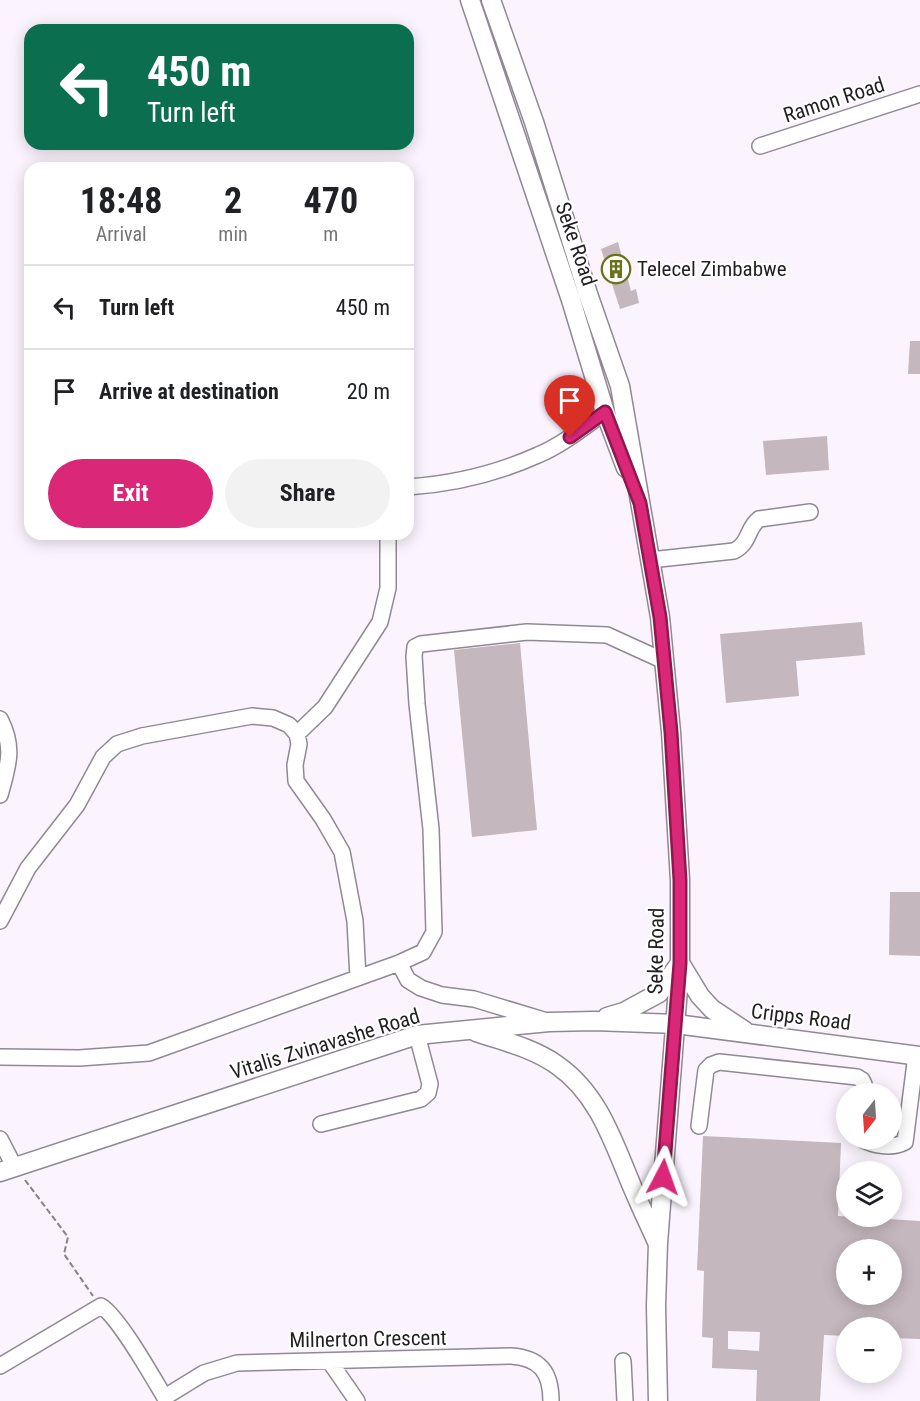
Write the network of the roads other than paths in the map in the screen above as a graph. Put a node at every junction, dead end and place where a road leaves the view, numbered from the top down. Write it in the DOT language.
graph roads {
  1 [pos="470,0"];
  2 [pos="491,0"];
  3 [pos="920,94"];
  4 [pos="760,147"];
  5 [pos="605,412"];
  6 [pos="414,486"];
  7 [pos="640,503"];
  8 [pos="810,512"];
  9 [pos="388,540"];
  10 [pos="650,560"];
  11 [pos="664,660"];
  12 [pos="0,719"];
  13 [pos="297,734"];
  14 [pos="0,795"];
  15 [pos="0,921"];
  16 [pos="399,963"];
  17 [pos="680,963"];
  18 [pos="358,978"];
  19 [pos="594,1021"];
  20 [pos="549,1022"];
  21 [pos="676,1024"];
  22 [pos="466,1029"];
  23 [pos="749,1033"];
  24 [pos="417,1035"];
  25 [pos="918,1055"];
  26 [pos="0,1057"];
  27 [pos="864,1083"];
  28 [pos="321,1124"];
  29 [pos="699,1126"];
  30 [pos="0,1139"];
  31 [pos="902,1143"];
  32 [pos="8,1170"];
  33 [pos="658,1243"];
  34 [pos="623,1361"];
  35 [pos="330,1362"];
  36 [pos="0,1366"];
  37 [pos="166,1399"];
  38 [pos="357,1401"];
  39 [pos="550,1401"];
  40 [pos="625,1401"];
  41 [pos="658,1401"];
  1 -- 5 [label="main road, Seke Road"];
  2 -- 7 [label="main road, Seke Road"];
  3 -- 4 [label="street, Ramon Road"];
  5 -- 6 [label="street"];
  5 -- 7 [label="main road, Seke Road"];
  7 -- 10 [label="main road, Seke Road"];
  8 -- 10 [label="street"];
  9 -- 13 [label="street"];
  10 -- 11 [label="main road, Seke Road"];
  11 -- 16 [label="street"];
  11 -- 17 [label="main road, Seke Road"];
  12 -- 14 [label="street"];
  13 -- 15 [label="street"];
  13 -- 18 [label="street"];
  16 -- 18 [label="street"];
  16 -- 20 [label="street"];
  17 -- 19 [label="main road"];
  17 -- 21 [label="main road, Seke Road"];
  17 -- 23 [label="main road"];
  18 -- 26 [label="street"];
  19 -- 20 [label="main road, Vitalis Zvinavashe Road"];
  19 -- 21 [label="main road, Vitalis Zvinavashe Road"];
  20 -- 22 [label="main road, Vitalis Zvinavashe Road"];
  21 -- 23 [label="main road, Cripps Road"];
  21 -- 33 [label="main road, Seke Road"];
  22 -- 24 [label="main road, Vitalis Zvinavashe Road"];
  22 -- 33 [label="main road"];
  23 -- 25 [label="main road, Cripps Road"];
  24 -- 28 [label="street"];
  24 -- 32 [label="main road, Vitalis Zvinavashe Road"];
  25 -- 31 [label="street"];
  27 -- 29 [label="street"];
  30 -- 32 [label="street"];
  33 -- 41 [label="main road, Seke Road"];
  34 -- 40 [label="street"];
  35 -- 37 [label="street, Milnerton Crescent"];
  35 -- 38 [label="street"];
  35 -- 39 [label="street, Milnerton Crescent"];
  36 -- 37 [label="street"];
}
